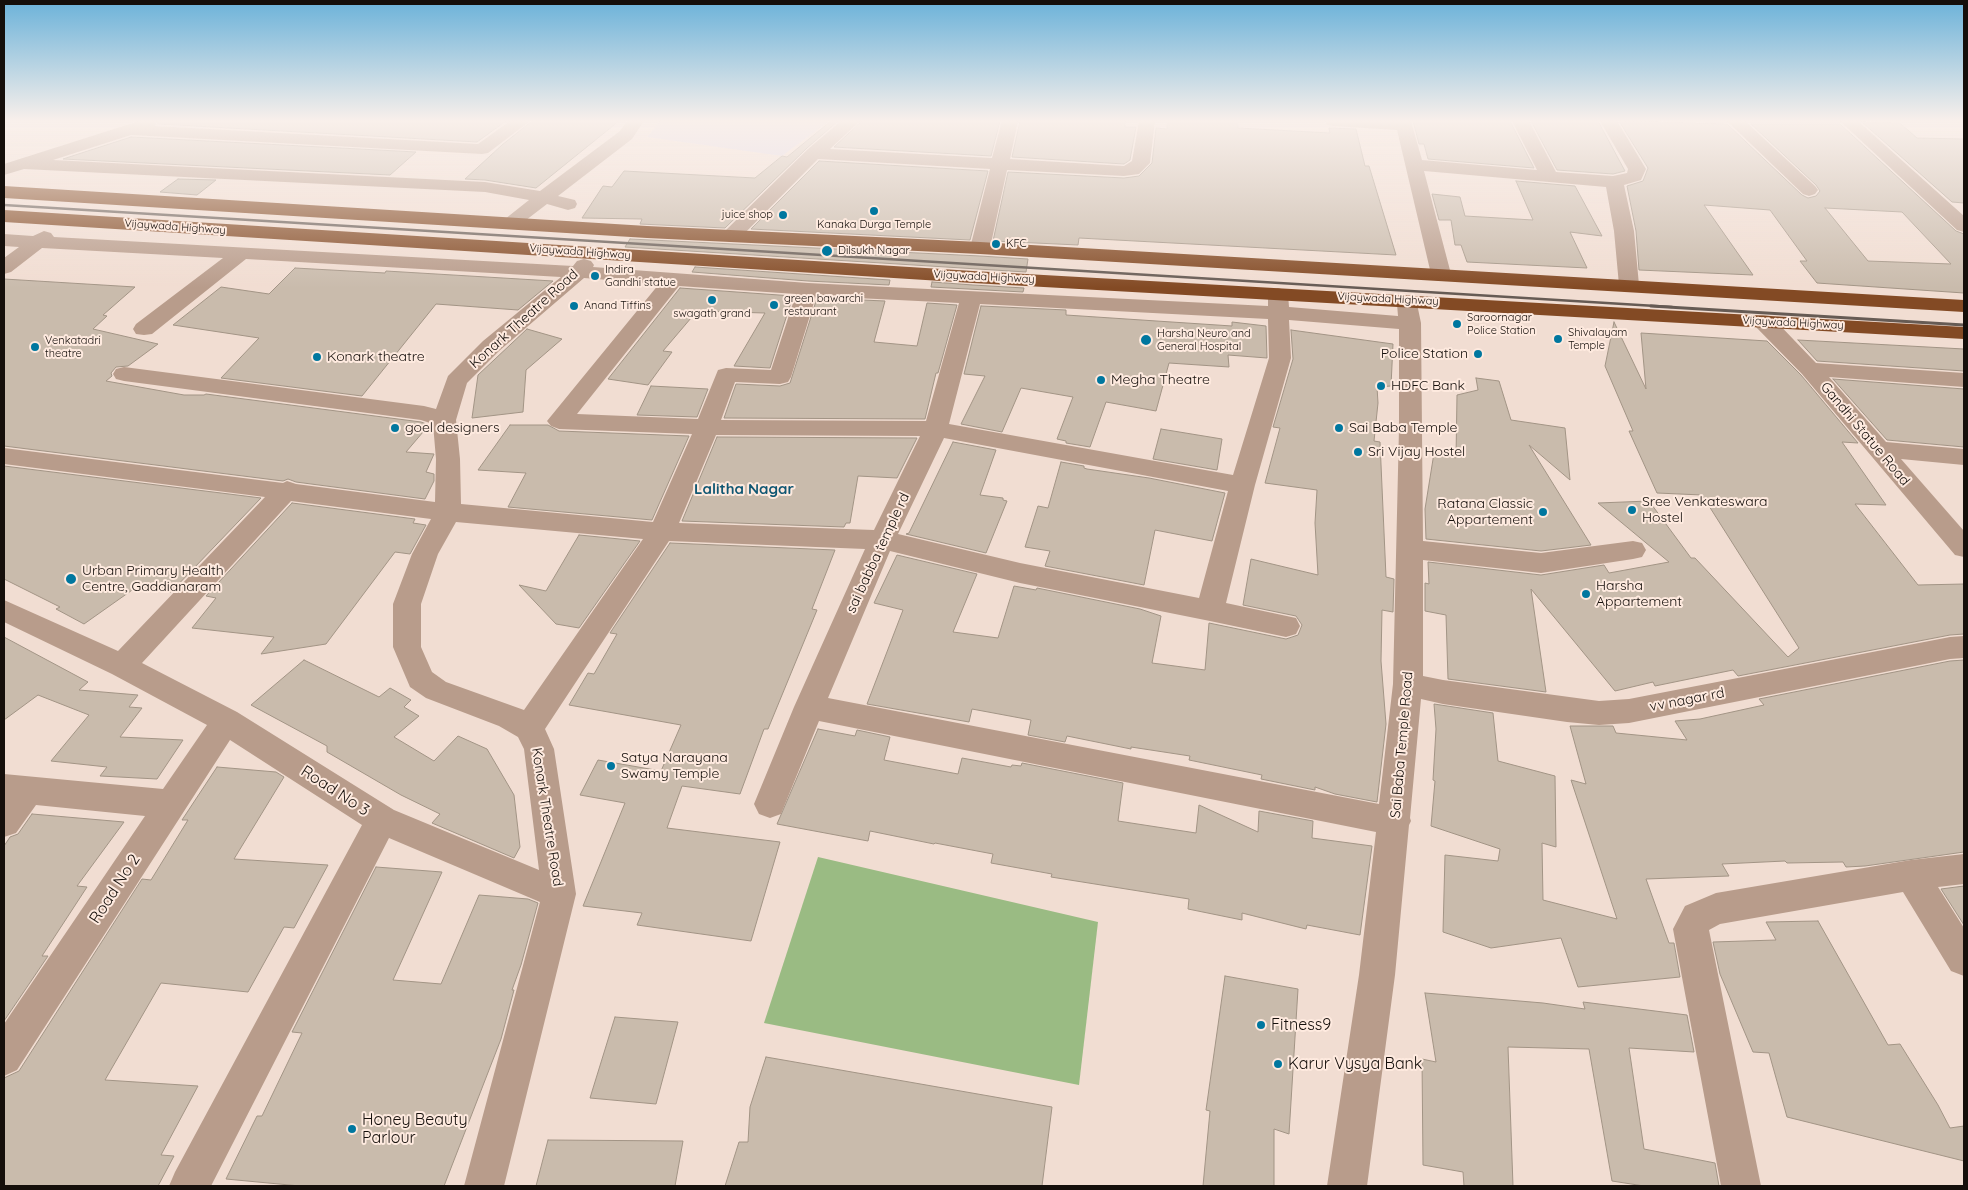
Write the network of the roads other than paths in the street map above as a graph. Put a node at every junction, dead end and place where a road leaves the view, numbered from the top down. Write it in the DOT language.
graph roads {
  1 [pos="237,177"];
  2 [pos="572,177"];
  3 [pos="790,177"];
  4 [pos="996,177"];
  5 [pos="1418,177"];
  6 [pos="1555,177"];
  7 [pos="1633,177"];
  8 [pos="1794,177"];
  9 [pos="1909,177"];
  10 [pos="1614,182"];
  11 [pos="1808,190"];
  12 [pos="4,192"];
  13 [pos="544,198"];
  14 [pos="568,204"];
  15 [pos="4,216"];
  16 [pos="67,220"];
  17 [pos="510,223"];
  18 [pos="1964,226"];
  19 [pos="731,236"];
  20 [pos="4,240"];
  21 [pos="39,241"];
  22 [pos="980,248"];
  23 [pos="242,253"];
  24 [pos="585,263"];
  25 [pos="4,268"];
  26 [pos="1350,269"];
  27 [pos="1441,274"];
  28 [pos="674,279"];
  29 [pos="1629,285"];
  30 [pos="808,289"];
  31 [pos="971,297"];
  32 [pos="1357,298"];
  33 [pos="1888,301"];
  34 [pos="1279,303"];
  35 [pos="1964,306"];
  36 [pos="1408,312"];
  37 [pos="1763,321"];
  38 [pos="144,329"];
  39 [pos="1910,330"];
  40 [pos="1964,333"];
  41 [pos="1810,369"];
  42 [pos="124,374"];
  43 [pos="1964,380"];
  44 [pos="444,420"];
  45 [pos="707,427"];
  46 [pos="936,429"];
  47 [pos="1877,449"];
  48 [pos="4,456"];
  49 [pos="1964,457"];
  50 [pos="1242,485"];
  51 [pos="287,490"];
  52 [pos="448,512"];
  53 [pos="662,532"];
  54 [pos="882,540"];
  55 [pos="1964,548"];
  56 [pos="1411,549"];
  57 [pos="1633,550"];
  58 [pos="4,610"];
  59 [pos="1210,611"];
  60 [pos="1286,626"];
  61 [pos="1964,647"];
  62 [pos="122,666"];
  63 [pos="1408,684"];
  64 [pos="809,707"];
  65 [pos="226,721"];
  66 [pos="529,728"];
  67 [pos="16,790"];
  68 [pos="171,804"];
  69 [pos="770,804"];
  70 [pos="382,820"];
  71 [pos="1395,821"];
  72 [pos="4,823"];
  73 [pos="1964,869"];
  74 [pos="1911,875"];
  75 [pos="559,894"];
  76 [pos="1964,959"];
  77 [pos="4,1057"];
  78 [pos="189,1186"];
  79 [pos="484,1186"];
  80 [pos="1347,1186"];
  81 [pos="1741,1186"];
  1 -- 13 [label="street"];
  2 -- 13 [label="street"];
  3 -- 19 [label="street"];
  4 -- 22 [label="street"];
  5 -- 27 [label="street"];
  6 -- 10 [label="street"];
  7 -- 10 [label="street"];
  8 -- 11 [label="street"];
  9 -- 18 [label="street"];
  10 -- 29 [label="street"];
  12 -- 17 [label="highway, Vijaywada Highway"];
  13 -- 14 [label="street"];
  13 -- 17 [label="street"];
  15 -- 16 [label="highway, Vijaywada Highway"];
  16 -- 21 [label="street"];
  16 -- 24 [label="highway, Vijaywada Highway"];
  17 -- 19 [label="highway, Vijaywada Highway"];
  19 -- 22 [label="highway, Vijaywada Highway"];
  20 -- 21 [label="street"];
  21 -- 23 [label="street"];
  21 -- 25 [label="street"];
  22 -- 26 [label="highway, Vijaywada Highway"];
  23 -- 24 [label="street"];
  23 -- 38 [label="street"];
  24 -- 28 [label="street"];
  24 -- 34 [label="highway, Vijaywada Highway"];
  24 -- 44 [label="street, Konark Theatre Road"];
  26 -- 27 [label="highway, Vijaywada Highway"];
  26 -- 32 [label="highway"];
  27 -- 29 [label="highway, Vijaywada Highway"];
  28 -- 30 [label="street"];
  28 -- 45 [label="street"];
  29 -- 33 [label="highway, Vijaywada Highway"];
  30 -- 31 [label="street"];
  30 -- 45 [label="street"];
  31 -- 34 [label="street"];
  31 -- 46 [label="street, sai babba temple rd"];
  32 -- 34 [label="highway, Vijaywada Highway"];
  32 -- 36 [label="highway, Vijaywada Highway"];
  33 -- 35 [label="highway, Vijaywada Highway"];
  33 -- 39 [label="highway"];
  34 -- 36 [label="street"];
  34 -- 50 [label="street"];
  36 -- 37 [label="highway, Vijaywada Highway"];
  36 -- 56 [label="street, Sai Baba Temple Road"];
  37 -- 39 [label="highway, Vijaywada Highway"];
  37 -- 41 [label="street, Gandhi Statue Road"];
  39 -- 40 [label="highway, Vijaywada Highway"];
  41 -- 43 [label="street"];
  41 -- 47 [label="street, Gandhi Statue Road"];
  42 -- 44 [label="street"];
  44 -- 52 [label="street, Konark Theatre Road"];
  45 -- 46 [label="street"];
  45 -- 53 [label="street"];
  46 -- 50 [label="street"];
  46 -- 54 [label="street, sai babba temple rd"];
  47 -- 49 [label="street"];
  47 -- 55 [label="street, Gandhi Statue Road"];
  48 -- 51 [label="street"];
  50 -- 59 [label="street"];
  51 -- 52 [label="street"];
  51 -- 62 [label="street"];
  52 -- 53 [label="street"];
  52 -- 66 [label="street, Konark Theatre Road"];
  53 -- 54 [label="street"];
  53 -- 66 [label="street"];
  54 -- 59 [label="street"];
  54 -- 64 [label="street, sai babba temple rd"];
  56 -- 57 [label="street"];
  56 -- 63 [label="street, Sai Baba Temple Road"];
  58 -- 62 [label="street, Road No 3"];
  59 -- 60 [label="street"];
  61 -- 63 [label="street, vv nagar rd"];
  62 -- 65 [label="street, Road No 3"];
  63 -- 71 [label="street, Sai Baba Temple Road"];
  64 -- 69 [label="street, sai babba temple rd"];
  64 -- 71 [label="street"];
  65 -- 68 [label="street, Road No 2"];
  65 -- 70 [label="street, Road No 3"];
  66 -- 75 [label="street, Konark Theatre Road"];
  67 -- 68 [label="street"];
  67 -- 72 [label="street"];
  68 -- 77 [label="street, Road No 2"];
  70 -- 75 [label="street"];
  70 -- 78 [label="street, Road No 3"];
  71 -- 80 [label="street, Sai Baba Temple Road"];
  73 -- 74 [label="street"];
  74 -- 76 [label="street"];
  74 -- 81 [label="street"];
  75 -- 79 [label="street, Konark Theatre Road"];
}
